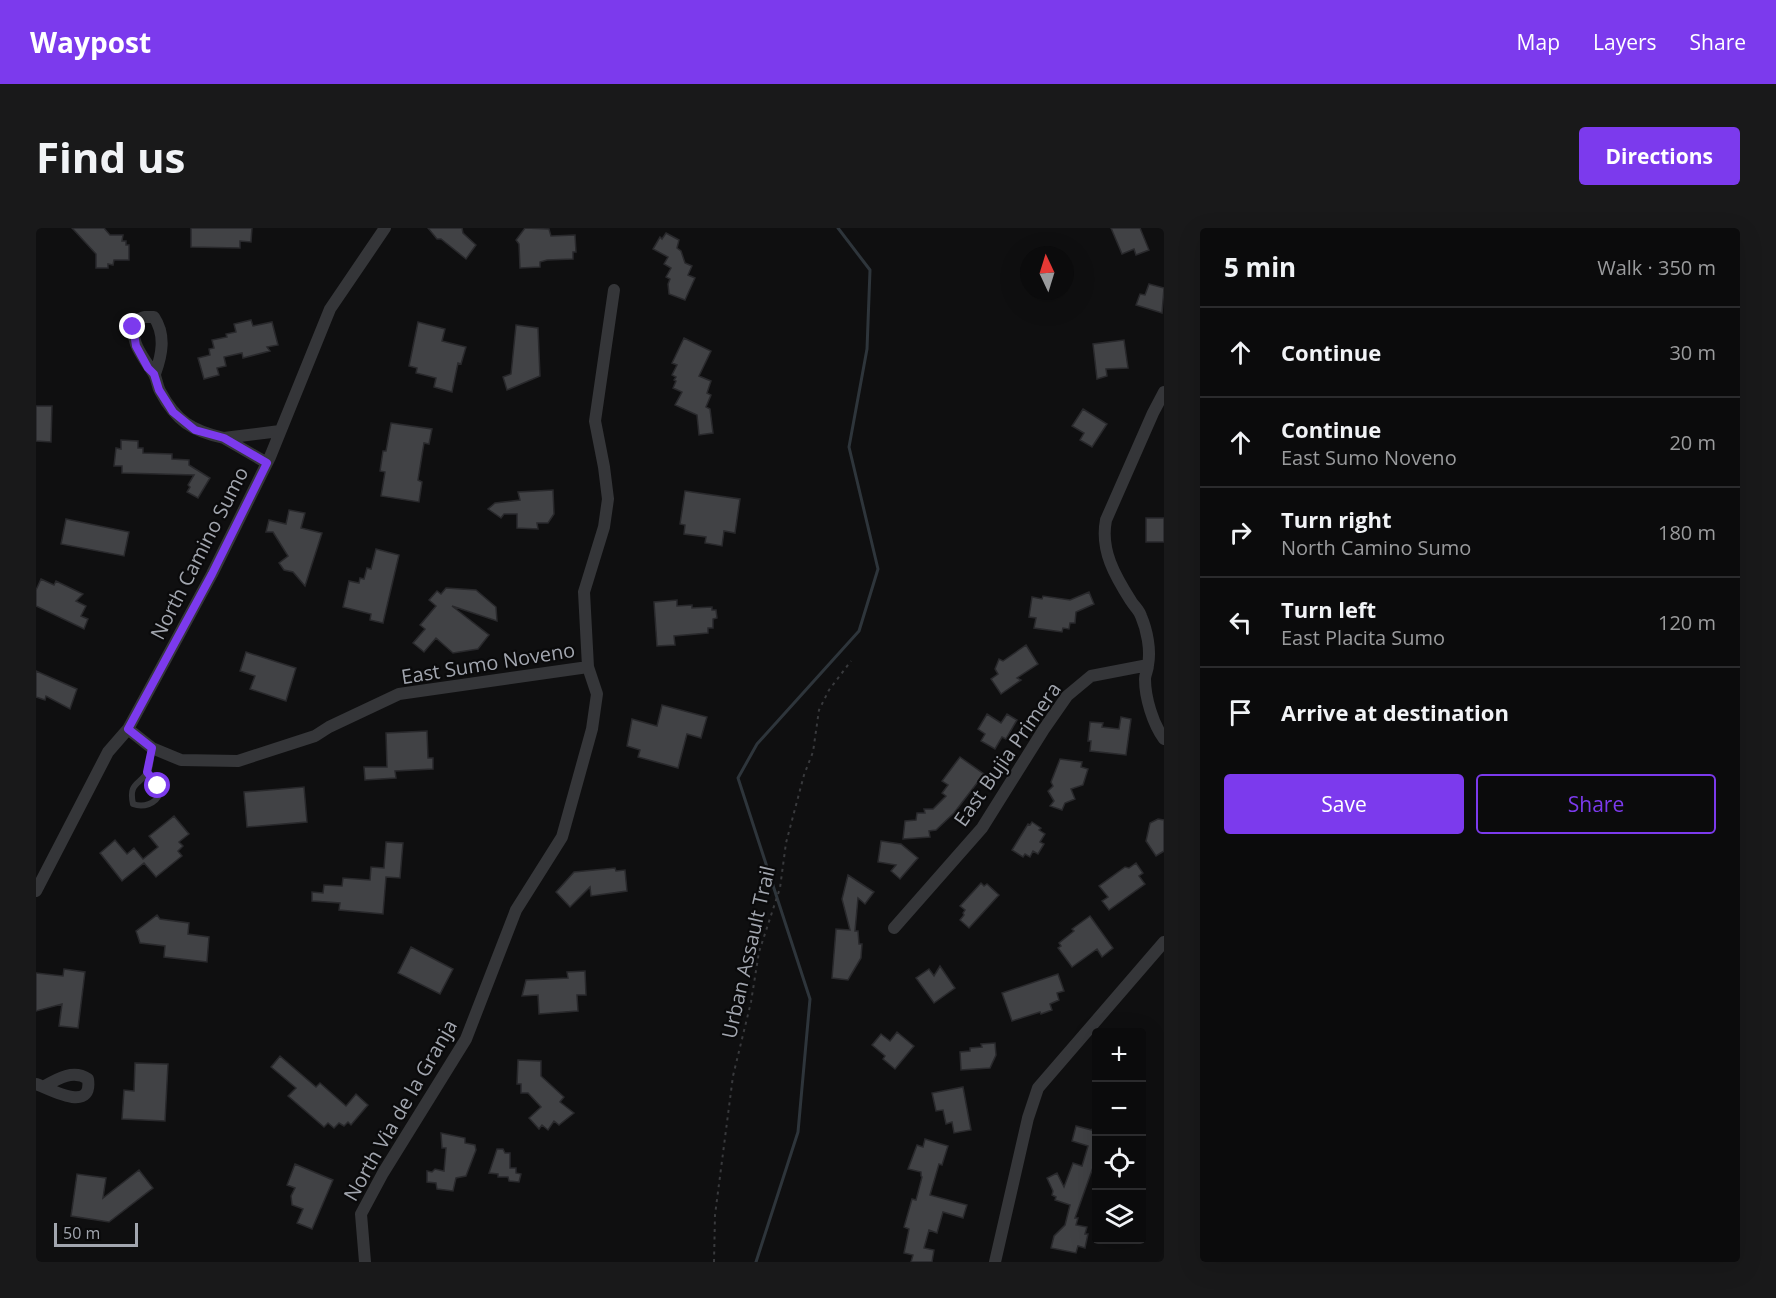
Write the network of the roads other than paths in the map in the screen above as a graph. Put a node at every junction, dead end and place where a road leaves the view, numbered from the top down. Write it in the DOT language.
graph roads {
  1 [pos="385,228"];
  2 [pos="614,290"];
  3 [pos="154,374"];
  4 [pos="1164,392"];
  5 [pos="280,431"];
  6 [pos="224,438"];
  7 [pos="267,463"];
  8 [pos="1148,665"];
  9 [pos="588,668"];
  10 [pos="128,729"];
  11 [pos="1164,739"];
  12 [pos="152,748"];
  13 [pos="147,772"];
  14 [pos="36,891"];
  15 [pos="894,928"];
  16 [pos="1164,942"];
  17 [pos="365,1262"];
  18 [pos="995,1262"];
  1 -- 5 [label="street, North Camino Sumo"];
  2 -- 9 [label="street, North Via de la Granja"];
  3 -- 6 [label="street"];
  4 -- 8 [label="street"];
  5 -- 6 [label="street"];
  5 -- 7 [label="street, North Camino Sumo"];
  6 -- 7 [label="street"];
  7 -- 10 [label="street, North Camino Sumo"];
  8 -- 11 [label="street"];
  8 -- 15 [label="street, East Bujia Primera"];
  9 -- 12 [label="street, East Sumo Noveno"];
  9 -- 17 [label="street, North Via de la Granja"];
  10 -- 12 [label="street, East Sumo Noveno"];
  10 -- 14 [label="street, North Camino Sumo"];
  12 -- 13 [label="lane"];
  13 -- 13 [label="lane"];
  16 -- 18 [label="street"];
}
